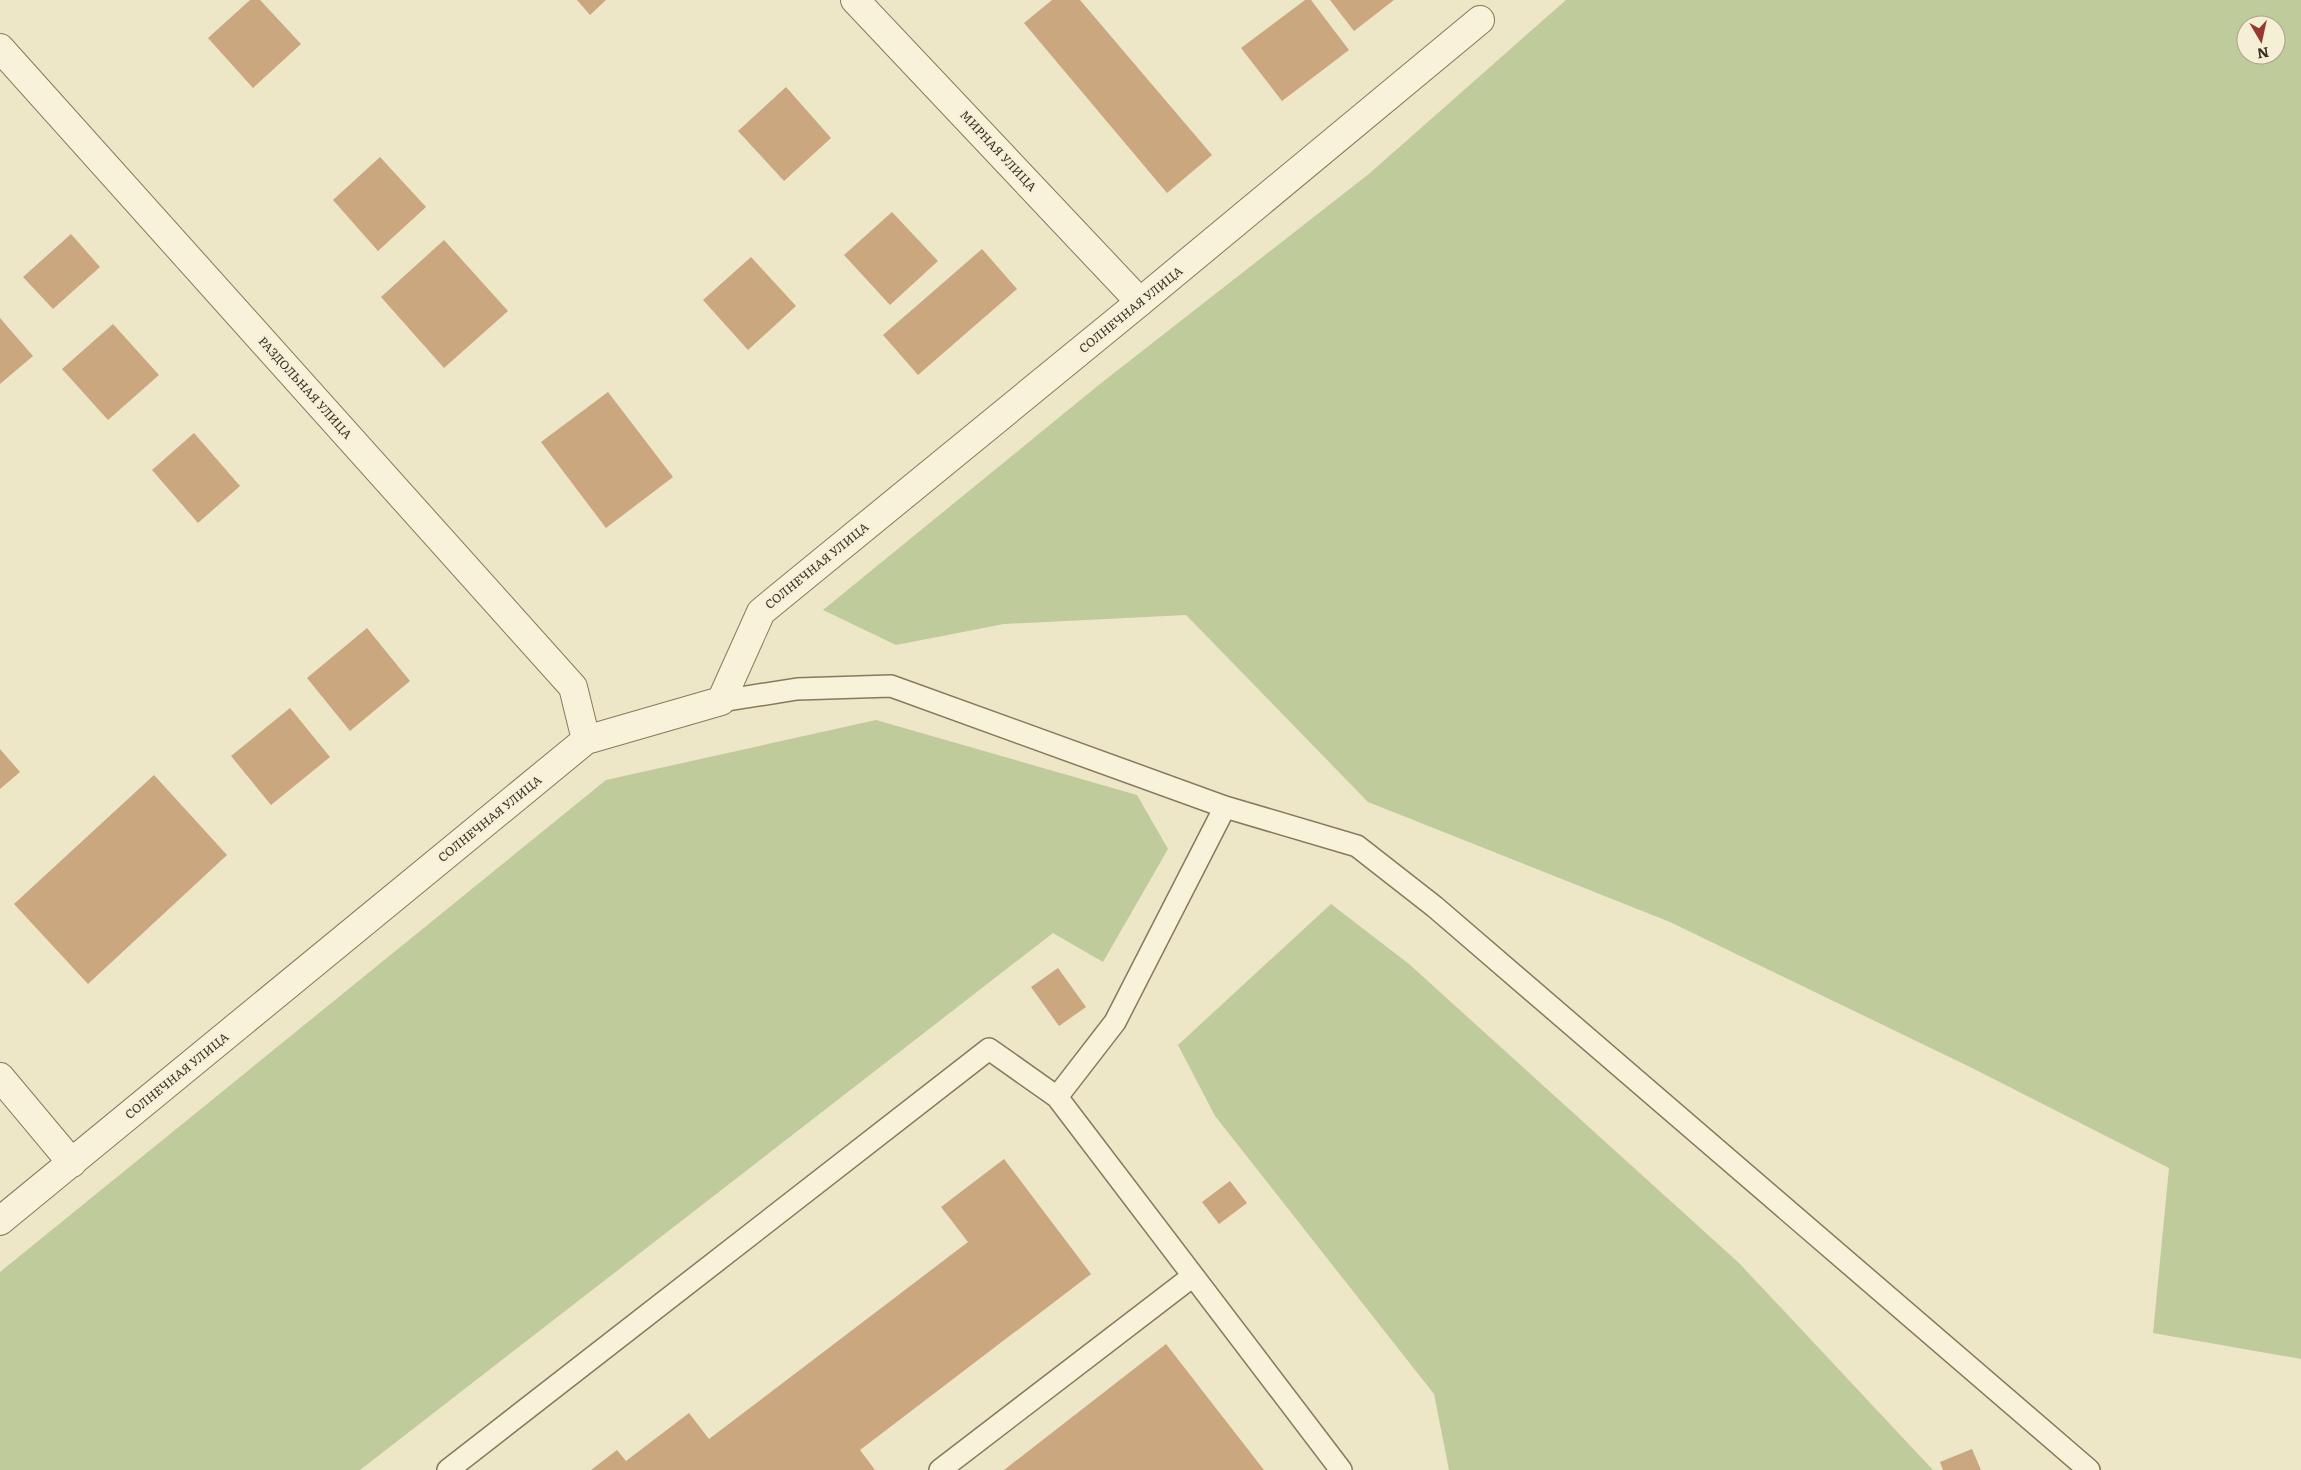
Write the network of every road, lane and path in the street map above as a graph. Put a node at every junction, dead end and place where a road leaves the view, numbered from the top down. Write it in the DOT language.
graph roads {
  1 [pos="855,0"];
  2 [pos="1480,20"];
  3 [pos="0,48"];
  4 [pos="1140,302"];
  5 [pos="720,700"];
  6 [pos="586,740"];
  7 [pos="1225,807"];
  8 [pos="0,1078"];
  9 [pos="1057,1097"];
  10 [pos="72,1163"];
  11 [pos="0,1221"];
  12 [pos="1193,1276"];
  13 [pos="448,1470"];
  14 [pos="940,1470"];
  15 [pos="1341,1470"];
  16 [pos="2089,1470"];
  1 -- 4 [label="street, МИРНАЯ УЛИЦА"];
  2 -- 4 [label="street, СОЛНЕЧНАЯ УЛИЦА"];
  3 -- 6 [label="street, РАЗДОЛЬНАЯ УЛИЦА"];
  4 -- 5 [label="street, СОЛНЕЧНАЯ УЛИЦА"];
  5 -- 6 [label="street, СОЛНЕЧНАЯ УЛИЦА"];
  5 -- 7 [label="lane"];
  6 -- 10 [label="street, СОЛНЕЧНАЯ УЛИЦА"];
  7 -- 9 [label="lane"];
  7 -- 16 [label="lane"];
  8 -- 10 [label="street"];
  9 -- 12 [label="lane"];
  9 -- 13 [label="lane"];
  10 -- 11 [label="street, СОЛНЕЧНАЯ УЛИЦА"];
  12 -- 14 [label="lane"];
  12 -- 15 [label="lane"];
}
